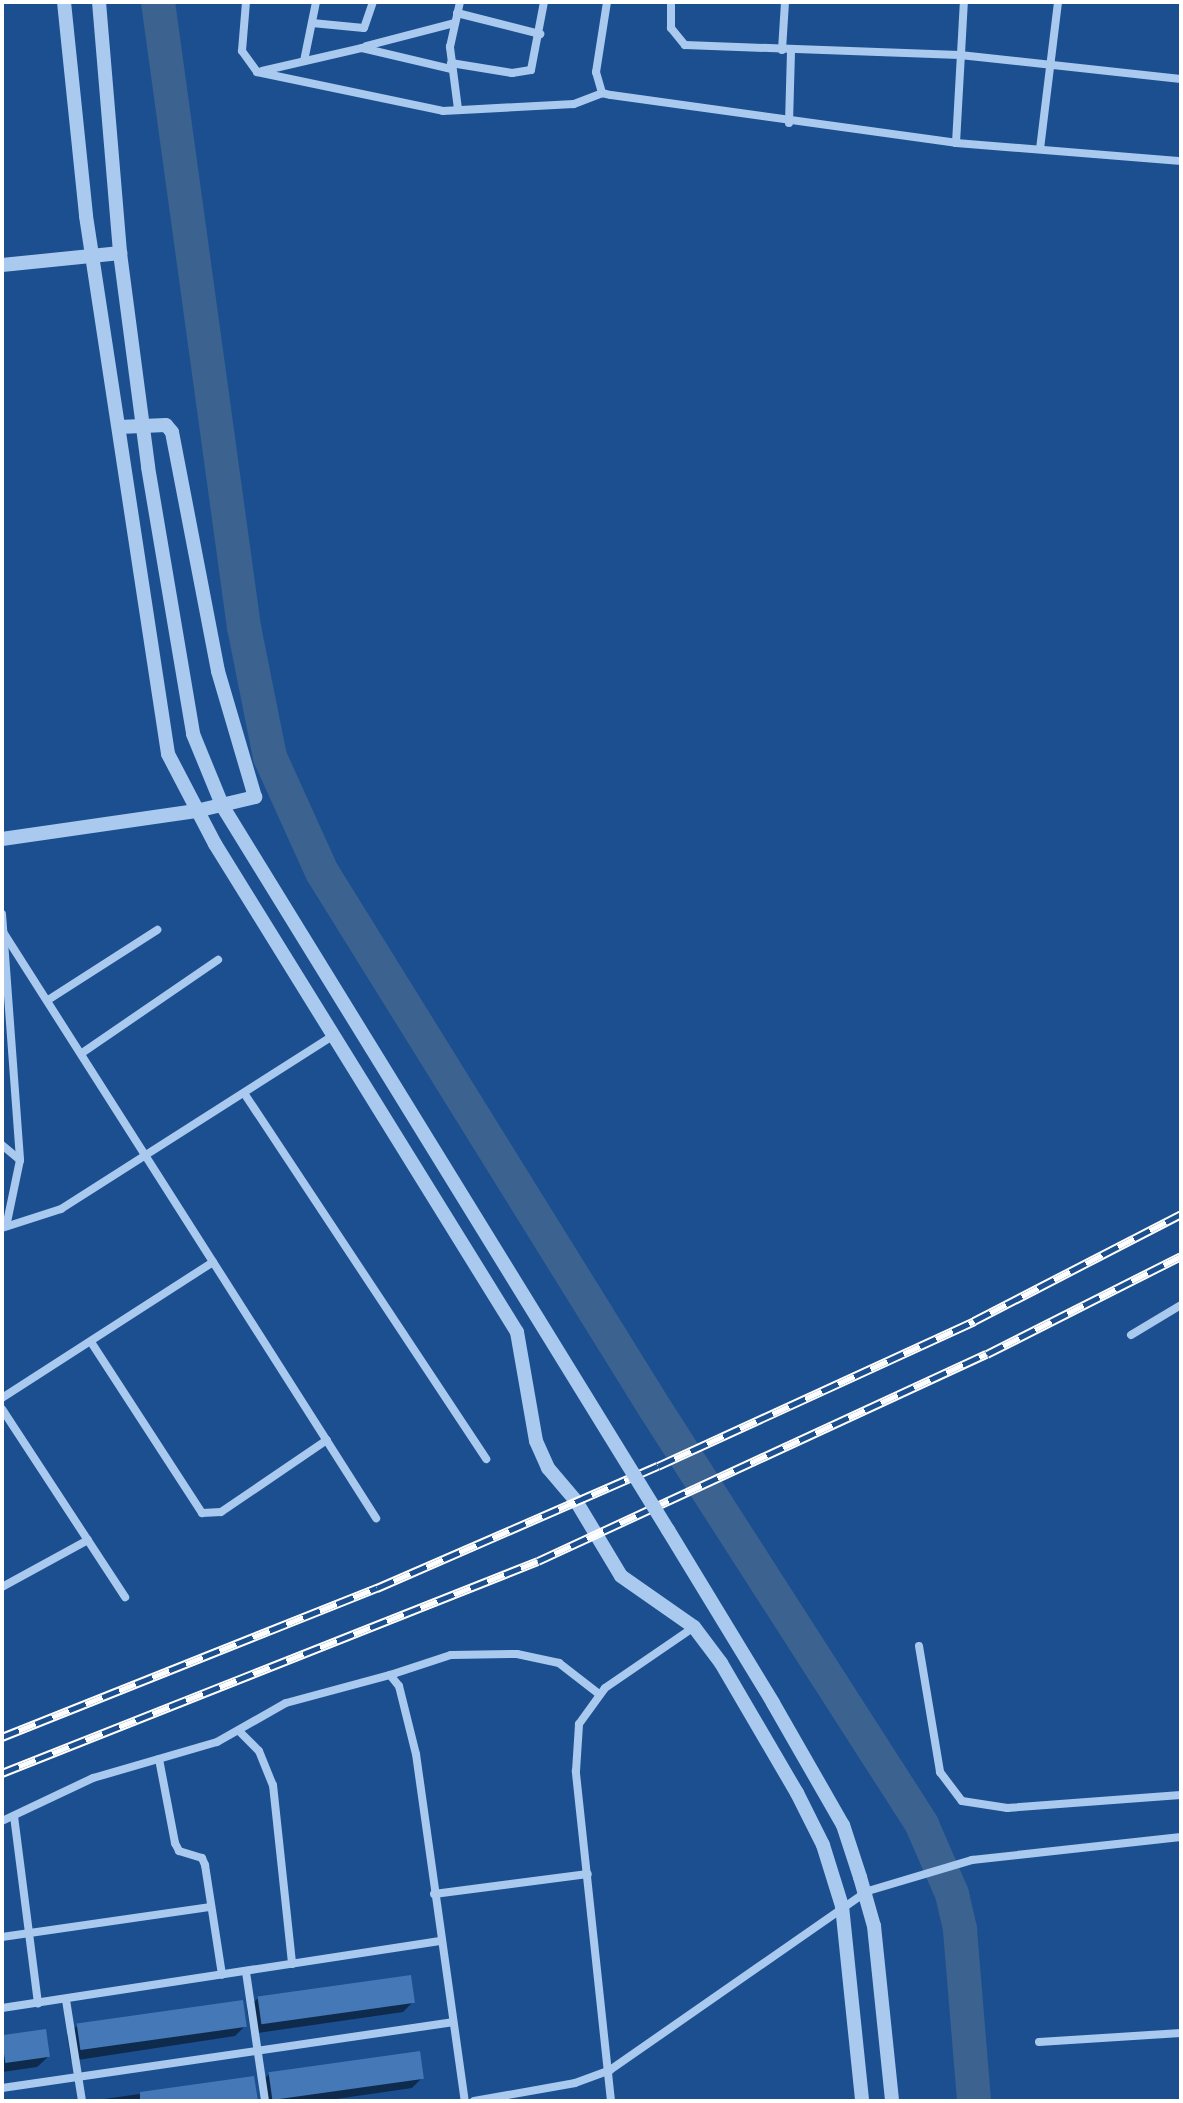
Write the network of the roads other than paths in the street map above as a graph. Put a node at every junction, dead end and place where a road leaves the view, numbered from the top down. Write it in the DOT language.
graph roads {
  1 [pos="64,2"];
  2 [pos="99,2"];
  3 [pos="246,2"];
  4 [pos="316,2"];
  5 [pos="373,2"];
  6 [pos="460,2"];
  7 [pos="544,2"];
  8 [pos="607,2"];
  9 [pos="671,2"];
  10 [pos="785,2"];
  11 [pos="964,2"];
  12 [pos="1058,2"];
  13 [pos="457,13"];
  14 [pos="312,23"];
  15 [pos="454,23"];
  16 [pos="540,34"];
  17 [pos="362,48"];
  18 [pos="786,50"];
  19 [pos="960,55"];
  20 [pos="304,61"];
  21 [pos="1051,63"];
  22 [pos="451,66"];
  23 [pos="257,72"];
  24 [pos="1181,79"];
  25 [pos="602,93"];
  26 [pos="458,109"];
  27 [pos="789,123"];
  28 [pos="956,143"];
  29 [pos="1040,149"];
  30 [pos="1181,161"];
  31 [pos="120,253"];
  32 [pos="94,256"];
  33 [pos="2,265"];
  34 [pos="142,424"];
  35 [pos="119,427"];
  36 [pos="196,811"];
  37 [pos="2,839"];
  38 [pos="2,914"];
  39 [pos="157,930"];
  40 [pos="3,932"];
  41 [pos="218,960"];
  42 [pos="48,1000"];
  43 [pos="334,1035"];
  44 [pos="82,1053"];
  45 [pos="244,1093"];
  46 [pos="2,1145"];
  47 [pos="146,1158"];
  48 [pos="20,1160"];
  49 [pos="4,1225"];
  50 [pos="213,1262"];
  51 [pos="1181,1305"];
  52 [pos="1131,1335"];
  53 [pos="91,1342"];
  54 [pos="2,1398"];
  55 [pos="2,1409"];
  56 [pos="327,1440"];
  57 [pos="486,1459"];
  58 [pos="376,1518"];
  59 [pos="88,1540"];
  60 [pos="2,1587"];
  61 [pos="125,1597"];
  62 [pos="694,1627"];
  63 [pos="919,1646"];
  64 [pos="390,1675"];
  65 [pos="599,1694"];
  66 [pos="239,1731"];
  67 [pos="159,1759"];
  68 [pos="1181,1795"];
  69 [pos="14,1816"];
  70 [pos="2,1821"];
  71 [pos="1181,1837"];
  72 [pos="588,1874"];
  73 [pos="434,1894"];
  74 [pos="842,1906"];
  75 [pos="211,1907"];
  76 [pos="30,1933"];
  77 [pos="2,1937"];
  78 [pos="440,1941"];
  79 [pos="292,1964"];
  80 [pos="246,1972"];
  81 [pos="222,1975"];
  82 [pos="66,2000"];
  83 [pos="38,2003"];
  84 [pos="2,2008"];
  85 [pos="452,2022"];
  86 [pos="1181,2033"];
  87 [pos="1039,2042"];
  88 [pos="258,2049"];
  89 [pos="610,2070"];
  90 [pos="78,2077"];
  91 [pos="2,2088"];
  92 [pos="521,2097"];
  93 [pos="82,2101"];
  94 [pos="265,2101"];
  95 [pos="465,2101"];
  96 [pos="474,2101"];
  97 [pos="611,2101"];
  98 [pos="862,2101"];
  99 [pos="892,2101"];
  1 -- 32 [label="street"];
  2 -- 31 [label="street"];
  3 -- 23 [label="street"];
  4 -- 14 [label="street"];
  5 -- 14 [label="street"];
  6 -- 13 [label="street"];
  7 -- 16 [label="street"];
  8 -- 25 [label="street"];
  9 -- 18 [label="street"];
  10 -- 18 [label="street"];
  11 -- 19 [label="street"];
  12 -- 21 [label="street"];
  13 -- 15 [label="street"];
  13 -- 16 [label="street"];
  14 -- 20 [label="street"];
  15 -- 17 [label="street"];
  15 -- 22 [label="street"];
  16 -- 22 [label="street"];
  17 -- 20 [label="street"];
  17 -- 22 [label="street"];
  18 -- 19 [label="street"];
  18 -- 27 [label="street"];
  19 -- 21 [label="street"];
  19 -- 28 [label="street"];
  20 -- 23 [label="street"];
  21 -- 24 [label="street"];
  21 -- 29 [label="street"];
  22 -- 26 [label="street"];
  23 -- 26 [label="street"];
  25 -- 26 [label="street"];
  25 -- 27 [label="street"];
  27 -- 28 [label="street"];
  28 -- 29 [label="street"];
  29 -- 30 [label="street"];
  31 -- 32 [label="street"];
  31 -- 34 [label="street"];
  32 -- 33 [label="street"];
  32 -- 35 [label="street"];
  34 -- 35 [label="street"];
  34 -- 36 [label="street"];
  34 -- 99 [label="street, bridge"];
  35 -- 36 [label="street"];
  36 -- 37 [label="street"];
  36 -- 43 [label="street"];
  38 -- 40 [label="street"];
  39 -- 42 [label="street"];
  40 -- 42 [label="street"];
  40 -- 48 [label="street"];
  41 -- 44 [label="street"];
  42 -- 44 [label="street"];
  43 -- 45 [label="street"];
  43 -- 62 [label="street"];
  44 -- 47 [label="street"];
  45 -- 47 [label="street"];
  45 -- 57 [label="street"];
  46 -- 48 [label="street"];
  47 -- 49 [label="street"];
  47 -- 50 [label="street"];
  48 -- 49 [label="street"];
  50 -- 53 [label="street"];
  50 -- 56 [label="street"];
  51 -- 52 [label="street"];
  53 -- 54 [label="street"];
  53 -- 56 [label="street"];
  55 -- 59 [label="street"];
  56 -- 58 [label="street"];
  59 -- 60 [label="street"];
  59 -- 61 [label="street"];
  62 -- 65 [label="street"];
  62 -- 74 [label="street"];
  63 -- 68 [label="street"];
  64 -- 65 [label="street"];
  64 -- 66 [label="street"];
  64 -- 73 [label="street"];
  65 -- 72 [label="street"];
  66 -- 67 [label="street"];
  66 -- 79 [label="street"];
  67 -- 69 [label="street"];
  67 -- 75 [label="street"];
  69 -- 70 [label="street"];
  69 -- 76 [label="street"];
  71 -- 74 [label="street"];
  72 -- 73 [label="street"];
  72 -- 89 [label="street"];
  73 -- 78 [label="street"];
  74 -- 89 [label="street"];
  74 -- 98 [label="street"];
  75 -- 76 [label="street"];
  75 -- 81 [label="street"];
  76 -- 77 [label="street"];
  76 -- 83 [label="street"];
  78 -- 79 [label="street"];
  78 -- 85 [label="street"];
  79 -- 80 [label="street"];
  80 -- 81 [label="street"];
  80 -- 88 [label="street"];
  81 -- 82 [label="street"];
  82 -- 83 [label="street"];
  82 -- 90 [label="street"];
  83 -- 84 [label="street"];
  85 -- 88 [label="street"];
  85 -- 95 [label="street"];
  86 -- 87 [label="street"];
  88 -- 90 [label="street"];
  88 -- 94 [label="street"];
  89 -- 92 [label="street"];
  89 -- 97 [label="street"];
  90 -- 91 [label="street"];
  90 -- 93 [label="street"];
  92 -- 96 [label="street"];
}
